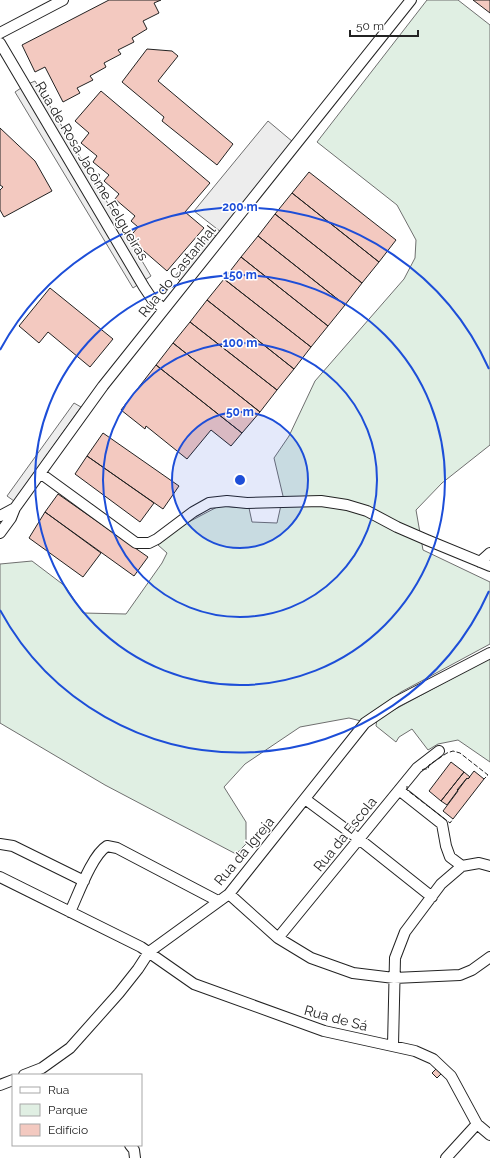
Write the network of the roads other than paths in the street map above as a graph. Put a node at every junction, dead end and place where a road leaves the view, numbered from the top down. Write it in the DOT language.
graph roads {
  1 [pos="63,0"];
  2 [pos="411,0"];
  3 [pos="0,33"];
  4 [pos="0,44"];
  5 [pos="164,309"];
  6 [pos="40,474"];
  7 [pos="15,508"];
  8 [pos="0,516"];
  9 [pos="0,533"];
  10 [pos="490,553"];
  11 [pos="480,562"];
  12 [pos="490,566"];
  13 [pos="490,652"];
  14 [pos="439,751"];
  15 [pos="399,790"];
  16 [pos="305,799"];
  17 [pos="359,839"];
  18 [pos="0,844"];
  19 [pos="462,866"];
  20 [pos="490,866"];
  21 [pos="0,877"];
  22 [pos="84,881"];
  23 [pos="229,894"];
  24 [pos="432,897"];
  25 [pos="218,901"];
  26 [pos="70,912"];
  27 [pos="278,938"];
  28 [pos="149,952"];
  29 [pos="490,958"];
  30 [pos="394,978"];
  31 [pos="393,1046"];
  32 [pos="45,1071"];
  33 [pos="29,1074"];
  34 [pos="12,1080"];
  35 [pos="0,1085"];
  36 [pos="477,1124"];
  37 [pos="490,1135"];
  38 [pos="131,1146"];
  39 [pos="135,1158"];
  40 [pos="446,1158"];
  1 -- 3 [label="street"];
  2 -- 5 [label="street, Rua do Castanhal"];
  4 -- 5 [label="street, Rua de Rosa Jacôme Felgueiras"];
  5 -- 6 [label="street, Rua do Castanhal"];
  6 -- 7 [label="street, Rua do Castanhal"];
  6 -- 11 [label="street"];
  7 -- 8 [label="street, Rua do Castanhal"];
  7 -- 9 [label="street, Rua do Castanhal"];
  10 -- 11 [label="street"];
  11 -- 12 [label="street"];
  13 -- 16 [label="street, Rua da Igreja"];
  14 -- 15 [label="street, Rua da Escola"];
  15 -- 17 [label="street, Rua da Escola"];
  15 -- 19 [label="street"];
  16 -- 17 [label="street"];
  16 -- 23 [label="street, Rua da Igreja"];
  17 -- 24 [label="street"];
  17 -- 27 [label="street, Rua da Escola"];
  18 -- 22 [label="street"];
  19 -- 20 [label="street"];
  19 -- 24 [label="street"];
  21 -- 26 [label="street, Rua de Sá"];
  22 -- 25 [label="street"];
  22 -- 26 [label="street"];
  23 -- 25 [label="street, Rua da Igreja"];
  23 -- 27 [label="street"];
  24 -- 30 [label="street"];
  25 -- 28 [label="street, Rua da Igreja"];
  26 -- 28 [label="street, Rua de Sá"];
  27 -- 30 [label="street"];
  28 -- 31 [label="street, Rua de Sá"];
  28 -- 32 [label="street, Rua da Igreja"];
  29 -- 30 [label="street"];
  30 -- 31 [label="street"];
  31 -- 36 [label="street, Rua de Sá"];
  32 -- 33 [label="street, Rua da Igreja"];
  34 -- 35 [label="street"];
  36 -- 37 [label="street, Rua de Sá"];
  36 -- 40 [label="street"];
  38 -- 39 [label="street"];
}
